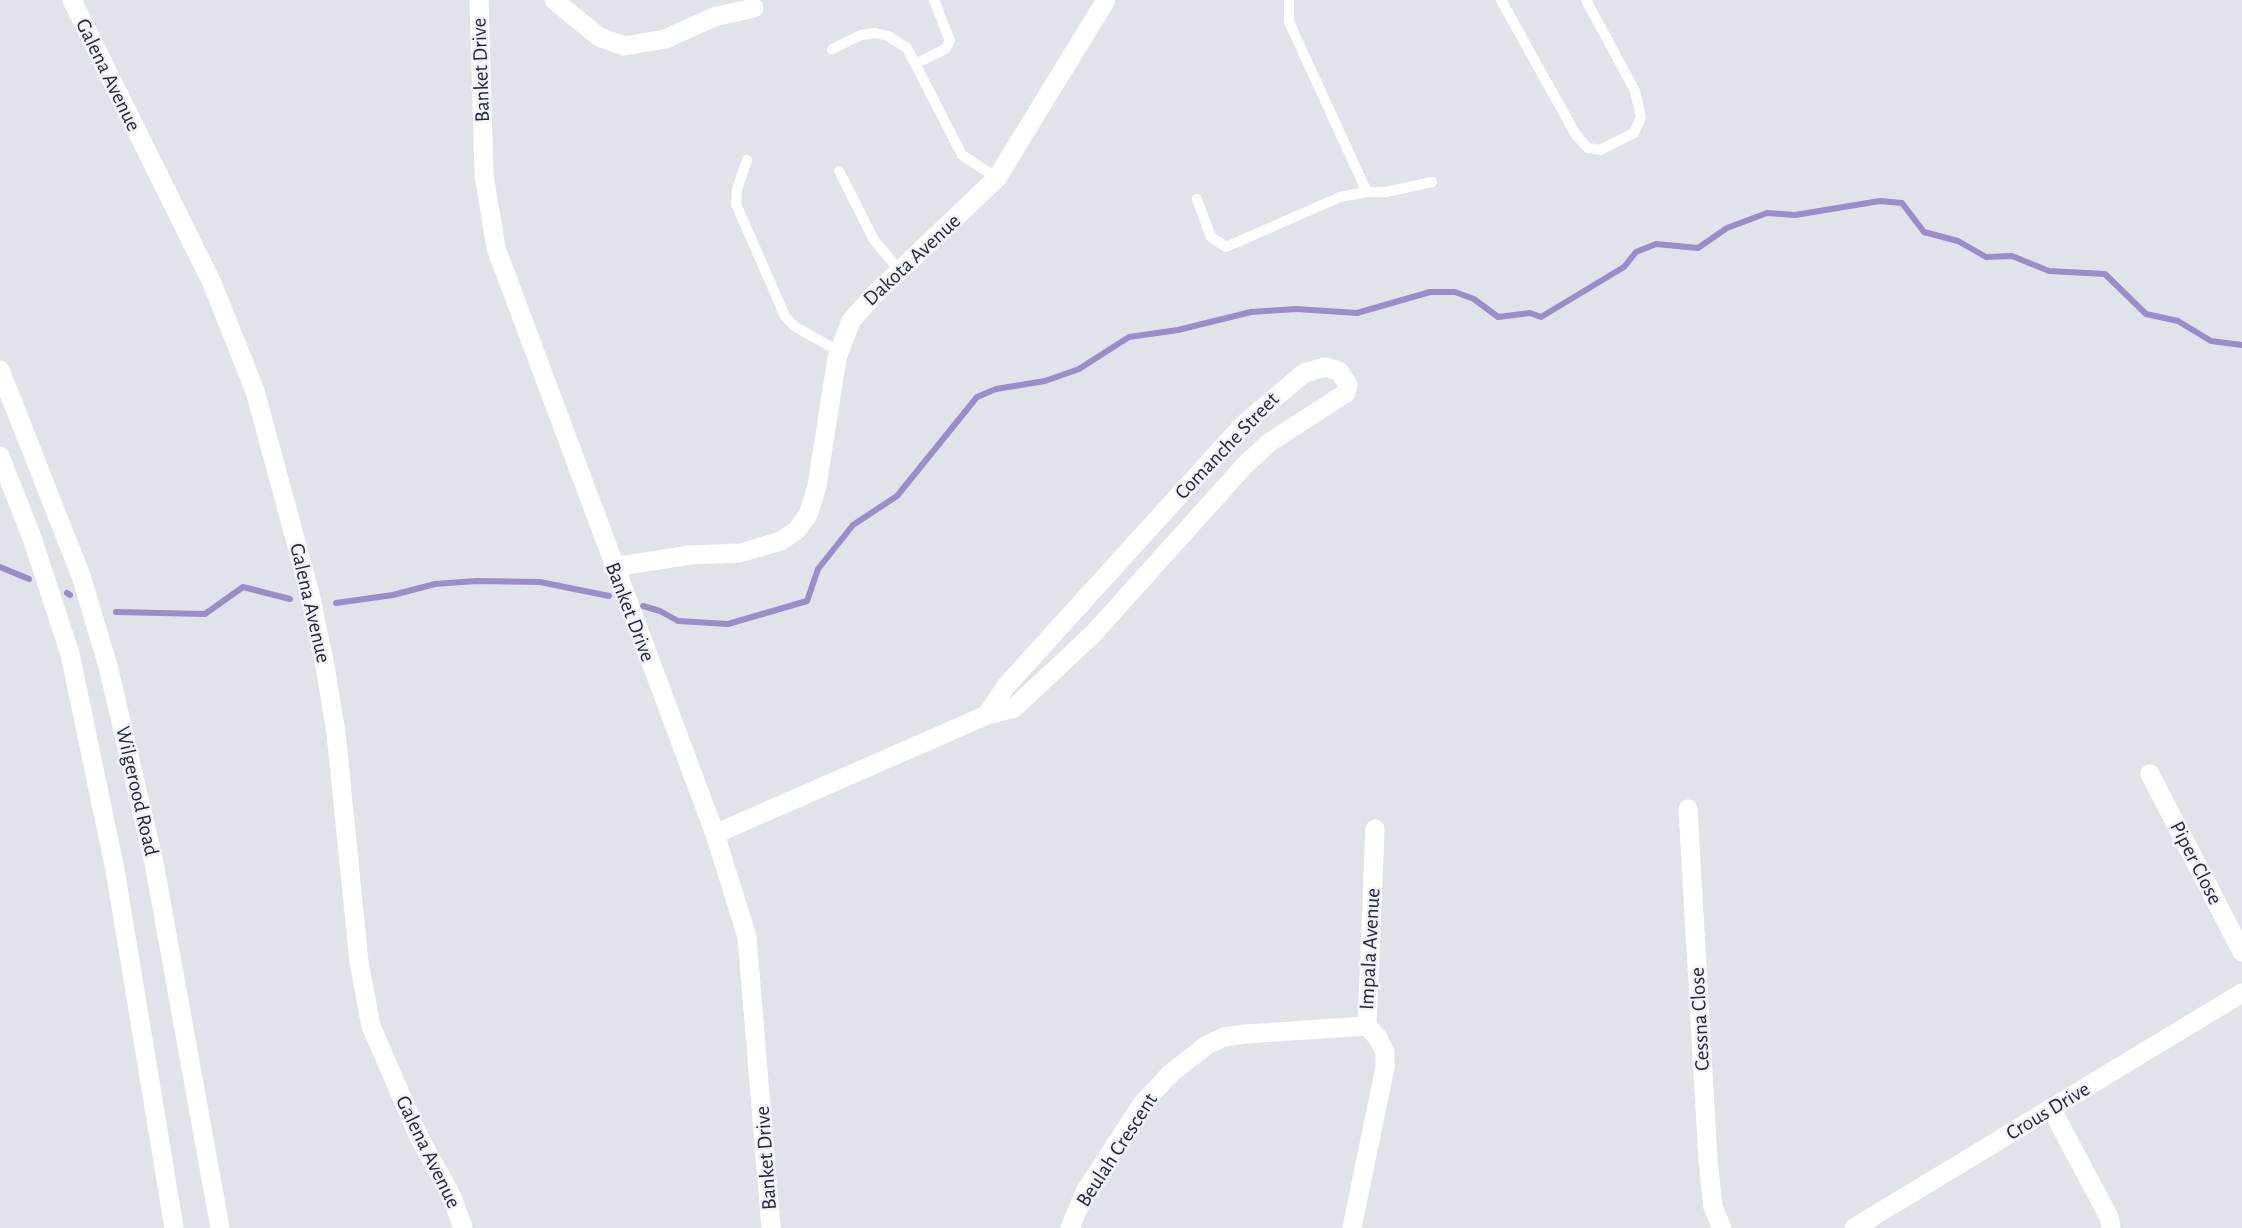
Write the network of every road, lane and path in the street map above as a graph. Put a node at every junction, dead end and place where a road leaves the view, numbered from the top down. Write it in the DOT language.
graph roads {
  1 [pos="72,0"];
  2 [pos="479,0"];
  3 [pos="554,0"];
  4 [pos="934,0"];
  5 [pos="1106,0"];
  6 [pos="1289,0"];
  7 [pos="1501,0"];
  8 [pos="1586,0"];
  9 [pos="744,6"];
  10 [pos="832,48"];
  11 [pos="917,63"];
  12 [pos="747,160"];
  13 [pos="839,171"];
  14 [pos="997,178"];
  15 [pos="1432,182"];
  16 [pos="1367,192"];
  17 [pos="1197,200"];
  18 [pos="900,271"];
  19 [pos="838,351"];
  20 [pos="0,370"];
  21 [pos="0,456"];
  22 [pos="613,567"];
  23 [pos="987,715"];
  24 [pos="2150,774"];
  25 [pos="1688,808"];
  26 [pos="1376,829"];
  27 [pos="715,834"];
  28 [pos="2242,952"];
  29 [pos="2242,993"];
  30 [pos="1367,1026"];
  31 [pos="2051,1108"];
  32 [pos="174,1228"];
  33 [pos="220,1228"];
  34 [pos="463,1228"];
  35 [pos="771,1228"];
  36 [pos="1070,1228"];
  37 [pos="1352,1228"];
  38 [pos="1722,1228"];
  39 [pos="1854,1228"];
  40 [pos="2110,1228"];
  1 -- 34 [label="street, Galena Avenue"];
  2 -- 22 [label="street, Banket Drive"];
  3 -- 9 [label="street"];
  4 -- 11 [label="lane"];
  5 -- 14 [label="street, Dakota Avenue"];
  6 -- 16 [label="lane"];
  7 -- 8 [label="lane"];
  10 -- 11 [label="lane"];
  11 -- 14 [label="lane"];
  12 -- 19 [label="lane"];
  13 -- 18 [label="lane"];
  14 -- 18 [label="street, Dakota Avenue"];
  15 -- 16 [label="lane"];
  16 -- 17 [label="lane"];
  18 -- 19 [label="street, Dakota Avenue"];
  19 -- 22 [label="street, Dakota Avenue"];
  20 -- 33 [label="street, Wilgerood Road"];
  21 -- 32 [label="street, Wilgerood Road"];
  22 -- 27 [label="street, Banket Drive"];
  23 -- 23 [label="street, Comanche Street"];
  23 -- 27 [label="street, Comanche Street"];
  24 -- 28 [label="street, Piper Close"];
  25 -- 38 [label="street, Cessna Close"];
  26 -- 30 [label="street, Impala Avenue"];
  27 -- 35 [label="street, Banket Drive"];
  29 -- 31 [label="street, Crous Drive"];
  30 -- 36 [label="street, Beulah Crescent"];
  30 -- 37 [label="street, Impala Avenue"];
  31 -- 39 [label="street, Crous Drive"];
  31 -- 40 [label="street"];
}
